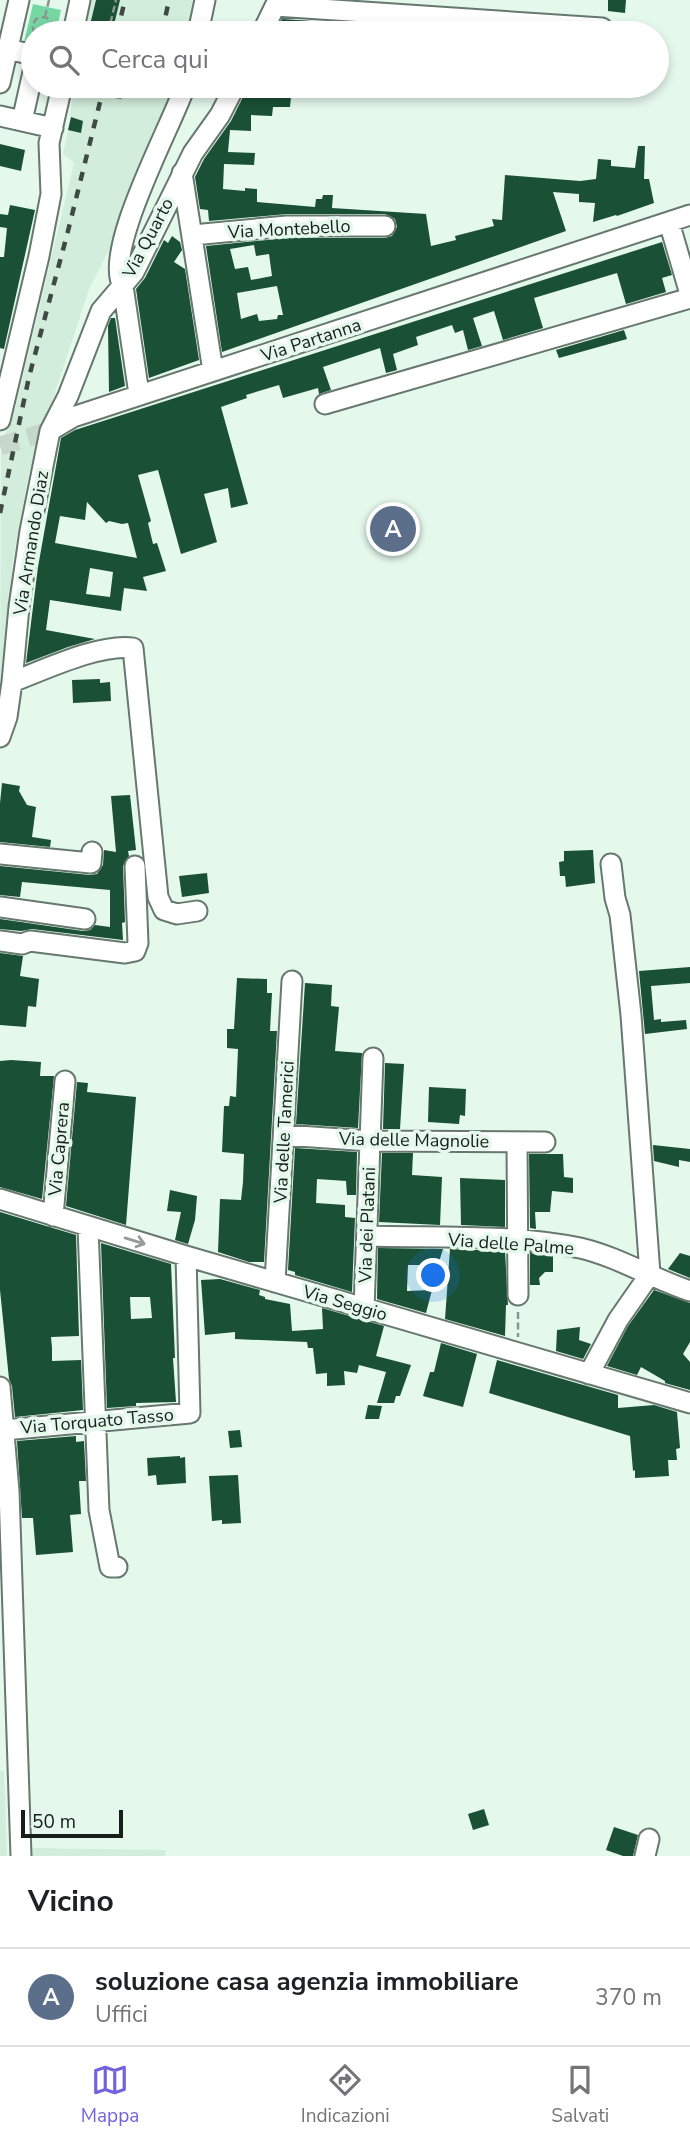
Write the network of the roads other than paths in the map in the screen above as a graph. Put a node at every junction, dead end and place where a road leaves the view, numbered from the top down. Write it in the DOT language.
graph roads {
  1 [pos="19,0"];
  2 [pos="205,0"];
  3 [pos="76,1"];
  4 [pos="376,6"];
  5 [pos="74,21"];
  6 [pos="201,21"];
  7 [pos="268,21"];
  8 [pos="530,21"];
  9 [pos="8,49"];
  10 [pos="21,52"];
  11 [pos="0,83"];
  12 [pos="27,98"];
  13 [pos="59,98"];
  14 [pos="180,98"];
  15 [pos="229,98"];
  16 [pos="0,116"];
  17 [pos="22,121"];
  18 [pos="53,128"];
  19 [pos="182,173"];
  20 [pos="690,215"];
  21 [pos="669,222"];
  22 [pos="386,226"];
  23 [pos="193,235"];
  24 [pos="123,286"];
  25 [pos="690,296"];
  26 [pos="213,370"];
  27 [pos="139,394"];
  28 [pos="325,404"];
  29 [pos="0,420"];
  30 [pos="51,431"];
  31 [pos="12,682"];
  32 [pos="4,717"];
  33 [pos="0,737"];
  34 [pos="92,852"];
  35 [pos="0,854"];
  36 [pos="611,864"];
  37 [pos="135,866"];
  38 [pos="0,907"];
  39 [pos="197,911"];
  40 [pos="85,919"];
  41 [pos="0,941"];
  42 [pos="292,981"];
  43 [pos="373,1058"];
  44 [pos="65,1081"];
  45 [pos="284,1135"];
  46 [pos="370,1141"];
  47 [pos="517,1142"];
  48 [pos="545,1142"];
  49 [pos="0,1199"];
  50 [pos="53,1216"];
  51 [pos="88,1227"];
  52 [pos="367,1236"];
  53 [pos="517,1240"];
  54 [pos="186,1256"];
  55 [pos="650,1274"];
  56 [pos="275,1282"];
  57 [pos="690,1291"];
  58 [pos="518,1295"];
  59 [pos="364,1309"];
  60 [pos="589,1374"];
  61 [pos="0,1387"];
  62 [pos="690,1403"];
  63 [pos="94,1422"];
  64 [pos="3,1434"];
  65 [pos="4,1470"];
  66 [pos="6,1550"];
  67 [pos="117,1567"];
  68 [pos="8,1699"];
  69 [pos="20,1856"];
  1 -- 9 [label="street"];
  2 -- 6 [label="street"];
  3 -- 5 [label="street"];
  4 -- 7 [label="street"];
  4 -- 8 [label="street"];
  9 -- 10 [label="street"];
  9 -- 11 [label="street"];
  12 -- 17 [label="street"];
  13 -- 18 [label="street"];
  14 -- 24 [label="street"];
  15 -- 19 [label="street, Via Quarto"];
  16 -- 17 [label="street"];
  17 -- 18 [label="street"];
  18 -- 29 [label="street"];
  19 -- 23 [label="street"];
  19 -- 24 [label="street, Via Quarto"];
  20 -- 21 [label="street, Via Partanna"];
  21 -- 25 [label="street"];
  21 -- 26 [label="street, Via Partanna"];
  22 -- 23 [label="street, Via Montebello"];
  23 -- 26 [label="street"];
  24 -- 27 [label="street"];
  24 -- 30 [label="street, Via Quarto"];
  25 -- 28 [label="street"];
  26 -- 27 [label="street, Via Partanna"];
  27 -- 30 [label="street, Via Partanna"];
  30 -- 31 [label="street, Via Armando Diaz"];
  31 -- 32 [label="street, Via Armando Diaz"];
  31 -- 39 [label="street"];
  32 -- 33 [label="street, Via Armando Diaz"];
  34 -- 35 [label="street"];
  36 -- 55 [label="street"];
  37 -- 41 [label="street"];
  38 -- 40 [label="street"];
  42 -- 45 [label="street, Via delle Tamerici"];
  43 -- 46 [label="street, Via dei Platani"];
  44 -- 50 [label="street, Via Caprera"];
  45 -- 46 [label="street, Via delle Magnolie"];
  45 -- 56 [label="street, Via delle Tamerici"];
  46 -- 47 [label="street, Via delle Magnolie"];
  46 -- 52 [label="street, Via dei Platani"];
  47 -- 48 [label="street, Via delle Magnolie"];
  47 -- 53 [label="street"];
  49 -- 50 [label="street, Via Seggio"];
  50 -- 51 [label="street, Via Seggio"];
  51 -- 54 [label="street, Via Seggio, one-way"];
  51 -- 63 [label="street"];
  52 -- 53 [label="street, Via delle Palme"];
  52 -- 59 [label="street, Via dei Platani"];
  53 -- 55 [label="street, Via delle Palme"];
  53 -- 58 [label="street"];
  54 -- 56 [label="street, Via Seggio"];
  54 -- 63 [label="street, Via Torquato Tasso"];
  55 -- 57 [label="street, Via delle Palme"];
  55 -- 60 [label="street"];
  56 -- 59 [label="street, Via Seggio"];
  59 -- 60 [label="street, Via Seggio"];
  60 -- 62 [label="street, Via Seggio"];
  61 -- 64 [label="street"];
  63 -- 64 [label="street, Via Torquato Tasso"];
  63 -- 67 [label="street"];
  64 -- 65 [label="street"];
  65 -- 66 [label="street"];
  66 -- 68 [label="street"];
  68 -- 69 [label="street"];
}
